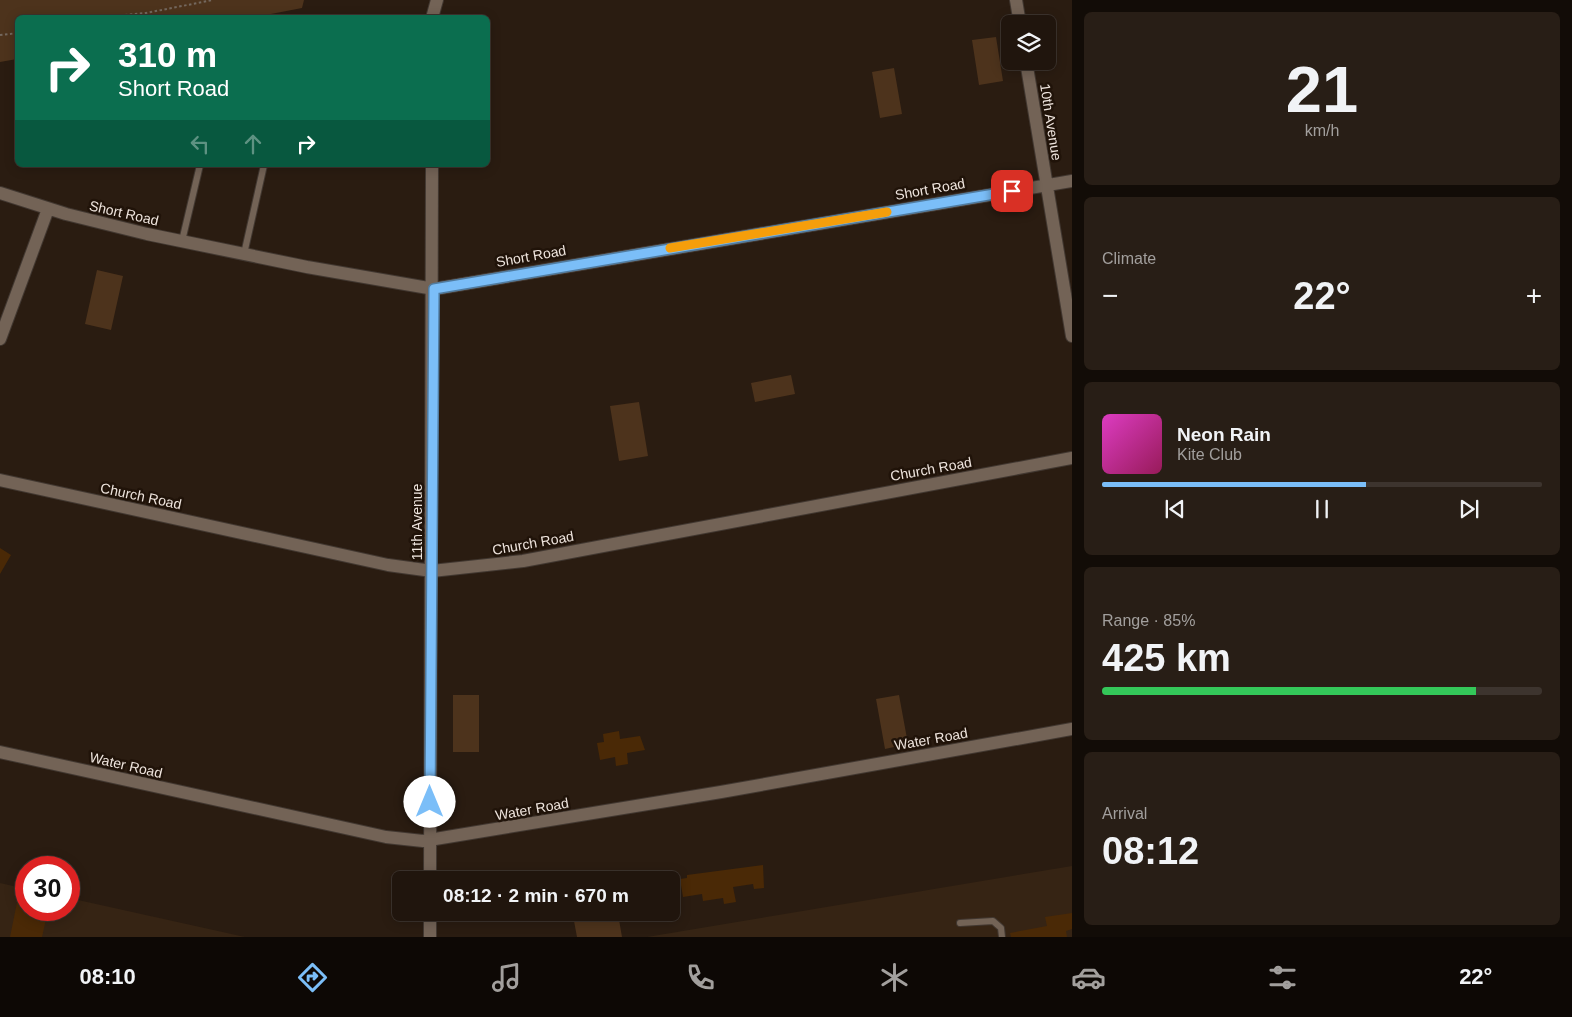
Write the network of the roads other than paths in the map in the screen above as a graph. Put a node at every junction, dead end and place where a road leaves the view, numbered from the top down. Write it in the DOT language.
graph roads {
  1 [pos="437,0"];
  2 [pos="1016,0"];
  3 [pos="433,15"];
  4 [pos="1018,15"];
  5 [pos="1028,70"];
  6 [pos="200,167"];
  7 [pos="264,167"];
  8 [pos="432,167"];
  9 [pos="1072,181"];
  10 [pos="1047,185"];
  11 [pos="0,193"];
  12 [pos="48,209"];
  13 [pos="182,241"];
  14 [pos="244,254"];
  15 [pos="434,289"];
  16 [pos="1072,336"];
  17 [pos="0,339"];
  18 [pos="1072,458"];
  19 [pos="0,480"];
  20 [pos="432,570"];
  21 [pos="1072,729"];
  22 [pos="0,752"];
  23 [pos="430,840"];
  24 [pos="430,871"];
  25 [pos="430,921"];
  26 [pos="960,923"];
  27 [pos="430,937"];
  28 [pos="1002,937"];
  1 -- 3 [label="street"];
  2 -- 4 [label="street"];
  5 -- 10 [label="street, 10th Avenue"];
  6 -- 13 [label="lane"];
  7 -- 14 [label="lane"];
  8 -- 15 [label="street, 11th Avenue"];
  9 -- 10 [label="street, Short Road"];
  10 -- 15 [label="street, Short Road"];
  10 -- 16 [label="street, 10th Avenue"];
  11 -- 12 [label="street, Short Road"];
  12 -- 13 [label="street, Short Road"];
  12 -- 17 [label="street"];
  13 -- 14 [label="street, Short Road"];
  14 -- 15 [label="street, Short Road"];
  15 -- 20 [label="street, 11th Avenue"];
  18 -- 20 [label="street, Church Road"];
  19 -- 20 [label="street, Church Road"];
  20 -- 23 [label="street, 11th Avenue"];
  21 -- 23 [label="street, Water Road"];
  22 -- 23 [label="street, Water Road"];
  23 -- 24 [label="street, 11th Avenue"];
  25 -- 27 [label="street"];
  26 -- 28 [label="lane"];
}
